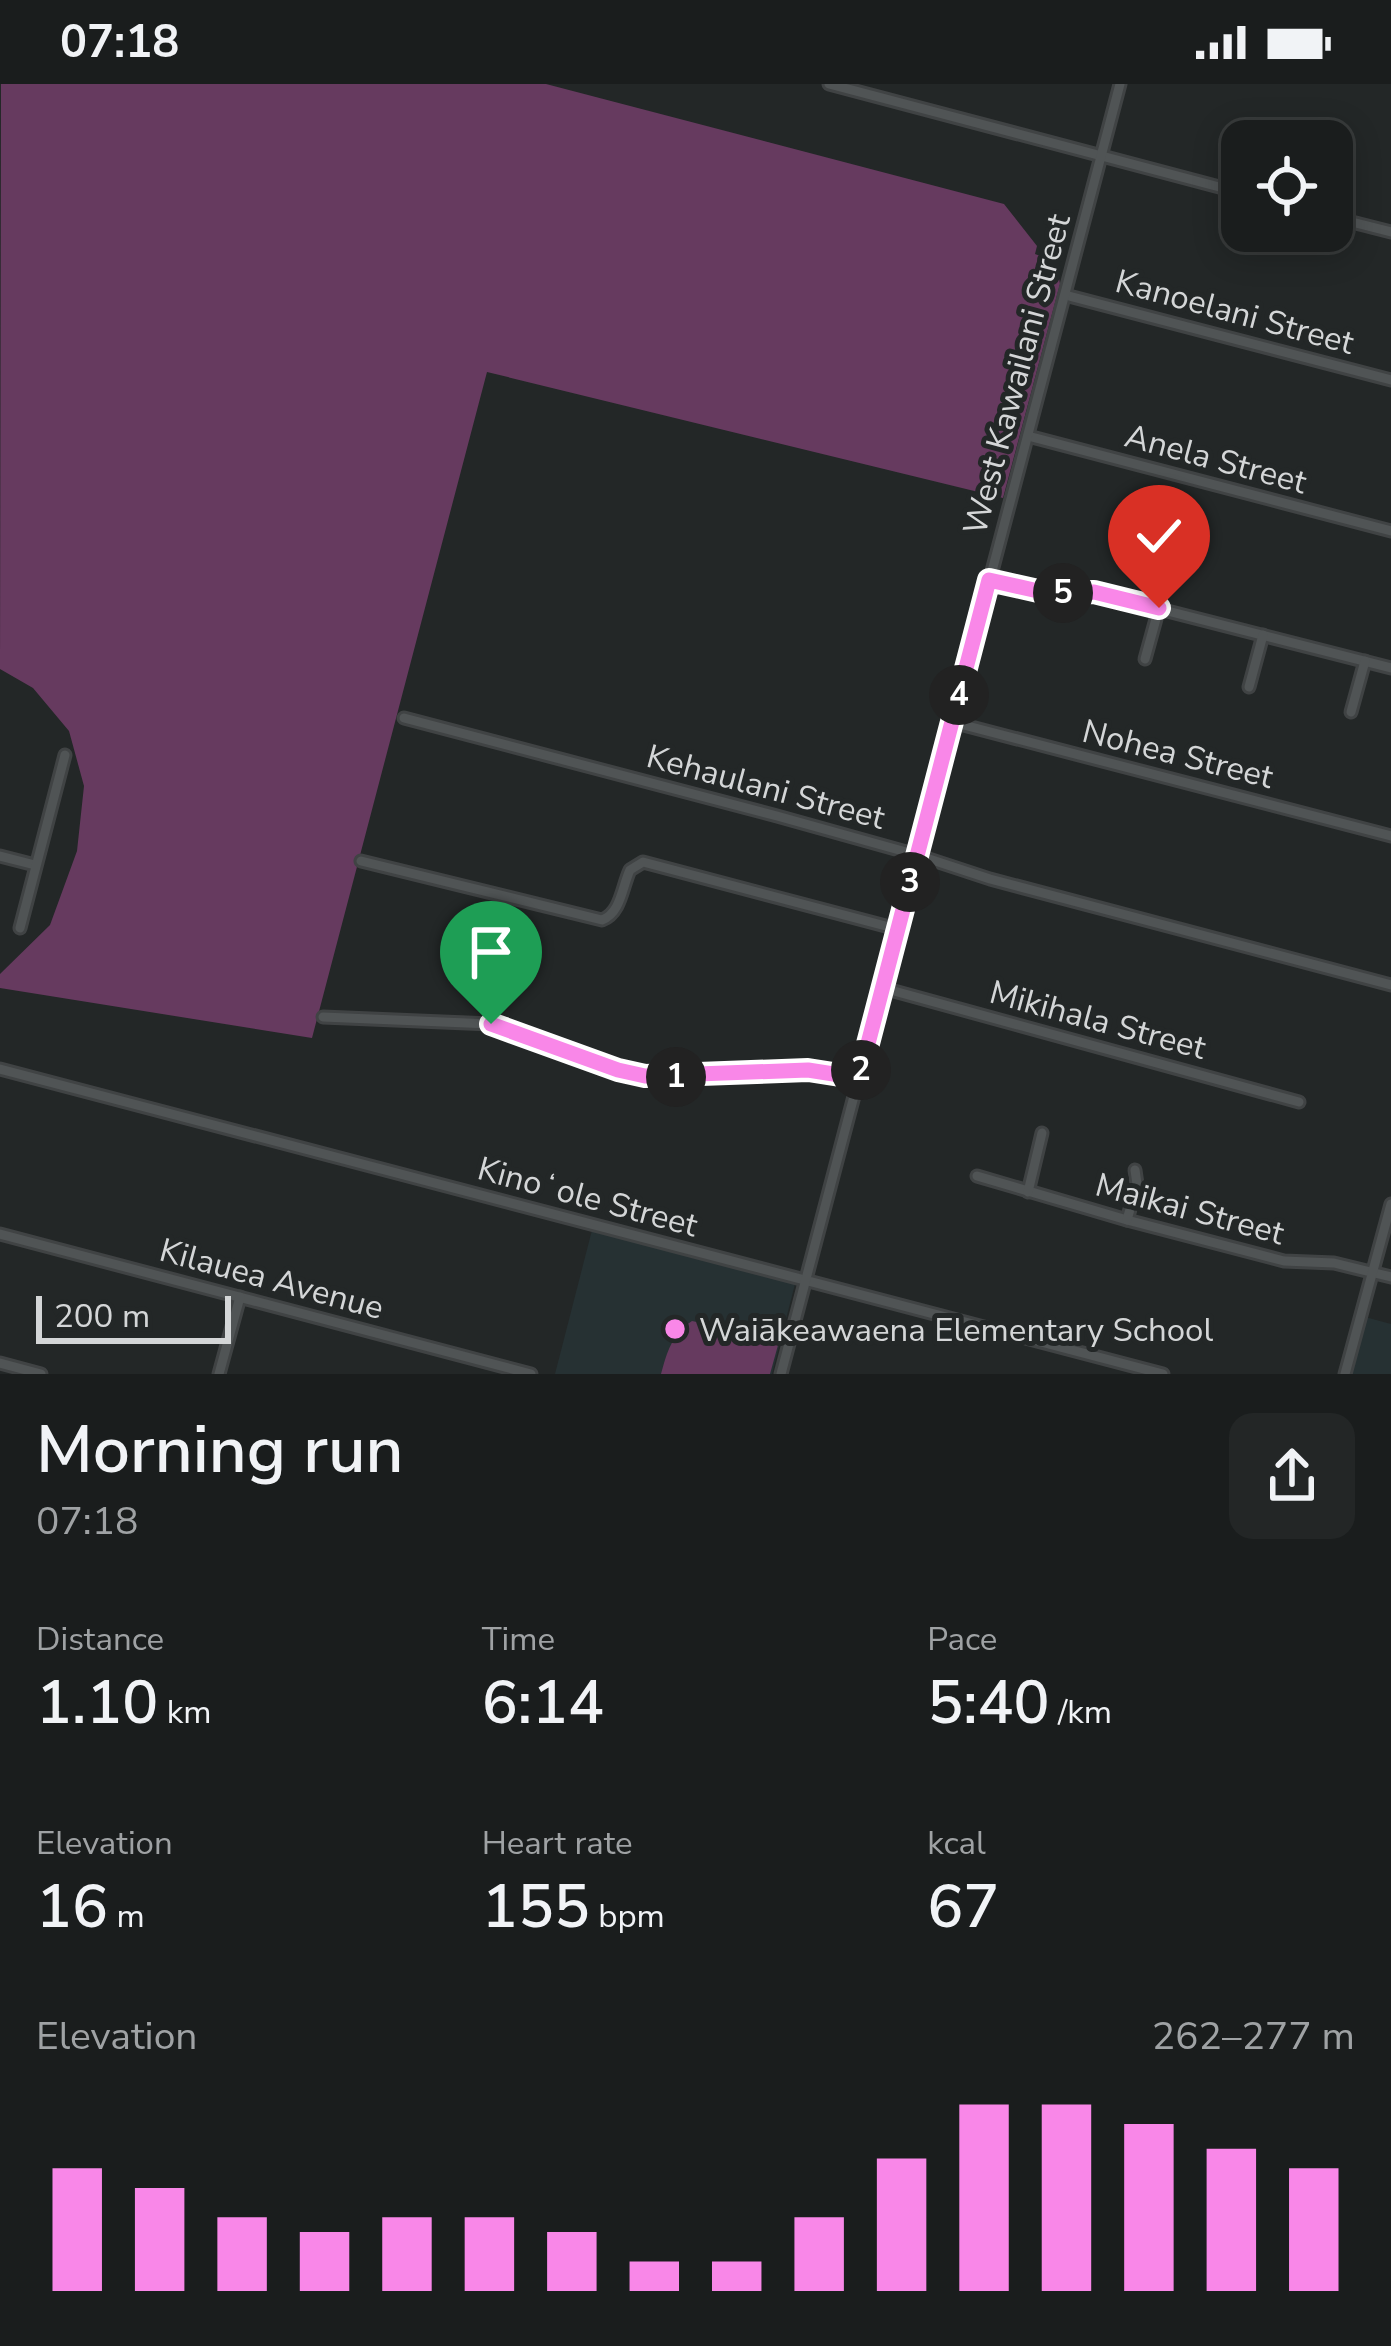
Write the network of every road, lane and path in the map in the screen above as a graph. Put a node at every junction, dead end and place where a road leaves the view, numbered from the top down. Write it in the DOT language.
graph roads {
  1 [pos="829,84"];
  2 [pos="1120,84"];
  3 [pos="1102,156"];
  4 [pos="1221,187"];
  5 [pos="1353,222"];
  6 [pos="1391,232"];
  7 [pos="1065,295"];
  8 [pos="1391,380"];
  9 [pos="1028,436"];
  10 [pos="1391,531"];
  11 [pos="989,580"];
  12 [pos="1159,608"];
  13 [pos="1263,635"];
  14 [pos="1145,659"];
  15 [pos="1365,661"];
  16 [pos="1391,668"];
  17 [pos="1250,687"];
  18 [pos="1351,712"];
  19 [pos="404,718"];
  20 [pos="952,722"];
  21 [pos="64,755"];
  22 [pos="1391,836"];
  23 [pos="917,855"];
  24 [pos="0,856"];
  25 [pos="362,861"];
  26 [pos="35,865"];
  27 [pos="20,928"];
  28 [pos="897,929"];
  29 [pos="1391,985"];
  30 [pos="883,988"];
  31 [pos="323,1017"];
  32 [pos="0,1069"];
  33 [pos="859,1078"];
  34 [pos="1299,1102"];
  35 [pos="1042,1133"];
  36 [pos="1135,1170"];
  37 [pos="977,1175"];
  38 [pos="1028,1192"];
  39 [pos="1391,1204"];
  40 [pos="1127,1220"];
  41 [pos="0,1234"];
  42 [pos="1372,1272"];
  43 [pos="1391,1277"];
  44 [pos="805,1281"];
  45 [pos="240,1297"];
  46 [pos="0,1363"];
  47 [pos="41,1374"];
  48 [pos="219,1374"];
  49 [pos="531,1374"];
  50 [pos="781,1374"];
  51 [pos="1162,1374"];
  52 [pos="1345,1374"];
  1 -- 3 [label="street"];
  2 -- 3 [label="street, West Kawailani Street"];
  3 -- 4 [label="street"];
  3 -- 7 [label="street, West Kawailani Street"];
  5 -- 6 [label="street"];
  7 -- 8 [label="street, Kanoelani Street"];
  7 -- 9 [label="street, West Kawailani Street"];
  9 -- 10 [label="street, Anela Street"];
  9 -- 11 [label="street, West Kawailani Street"];
  11 -- 12 [label="street"];
  11 -- 20 [label="street, West Kawailani Street"];
  12 -- 13 [label="street"];
  12 -- 14 [label="street"];
  13 -- 15 [label="street"];
  13 -- 17 [label="street"];
  15 -- 16 [label="street"];
  15 -- 18 [label="street"];
  19 -- 23 [label="street, Kehaulani Street"];
  20 -- 22 [label="street, Nohea Street"];
  20 -- 23 [label="street, West Kawailani Street"];
  21 -- 26 [label="street"];
  23 -- 28 [label="street, West Kawailani Street"];
  23 -- 29 [label="street, Kehaulani Street"];
  24 -- 26 [label="street"];
  25 -- 28 [label="street"];
  26 -- 27 [label="street"];
  28 -- 30 [label="street, West Kawailani Street"];
  30 -- 33 [label="street, West Kawailani Street"];
  30 -- 34 [label="street, Mikihala Street"];
  31 -- 33 [label="street"];
  32 -- 44 [label="street, Kinoʻole Street"];
  33 -- 44 [label="street, West Kawailani Street"];
  35 -- 38 [label="street"];
  36 -- 40 [label="street"];
  37 -- 38 [label="street, Maikai Street"];
  38 -- 40 [label="street, Maikai Street"];
  39 -- 42 [label="street"];
  40 -- 42 [label="street, Maikai Street"];
  41 -- 45 [label="street, Kilauea Avenue"];
  42 -- 43 [label="street, Maikai Street"];
  42 -- 52 [label="street"];
  44 -- 50 [label="street, West Kawailani Street"];
  44 -- 51 [label="street, Kinoʻole Street"];
  45 -- 48 [label="street"];
  45 -- 49 [label="street, Kilauea Avenue"];
  46 -- 47 [label="street"];
}
